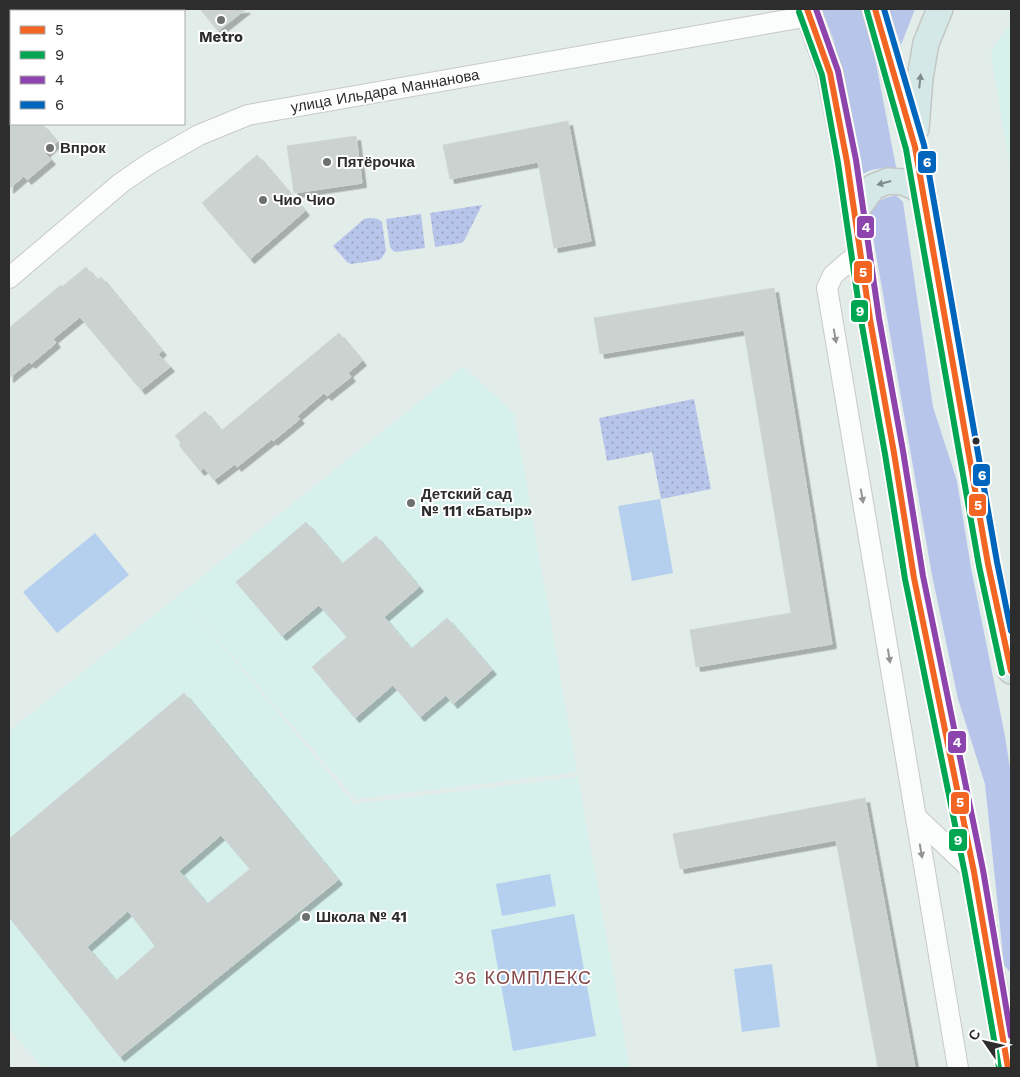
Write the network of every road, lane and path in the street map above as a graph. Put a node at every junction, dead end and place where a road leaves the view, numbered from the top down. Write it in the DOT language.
graph roads {
  1 [pos="875,9"];
  2 [pos="940,9"];
  3 [pos="808,12"];
  4 [pos="915,147"];
  5 [pos="924,195"];
  6 [pos="854,213"];
  7 [pos="860,252"];
  8 [pos="9,278"];
  9 [pos="1011,671"];
  10 [pos="916,817"];
  11 [pos="974,872"];
  12 [pos="989,958"];
  13 [pos="1011,982"];
  14 [pos="958,1068"];
  15 [pos="1008,1068"];
  1 -- 4 [label="main road"];
  4 -- 2 [label="main road, one-way"];
  3 -- 6 [label="main road"];
  3 -- 8 [label="street, улица Ильдара Маннанова"];
  4 -- 5 [label="main road"];
  5 -- 6 [label="main road, one-way"];
  5 -- 9 [label="main road"];
  6 -- 7 [label="main road"];
  7 -- 10 [label="street, one-way"];
  7 -- 11 [label="main road"];
  10 -- 11 [label="street"];
  10 -- 14 [label="street, one-way"];
  11 -- 12 [label="main road"];
  12 -- 13 [label="main road"];
  12 -- 15 [label="main road"];
}
